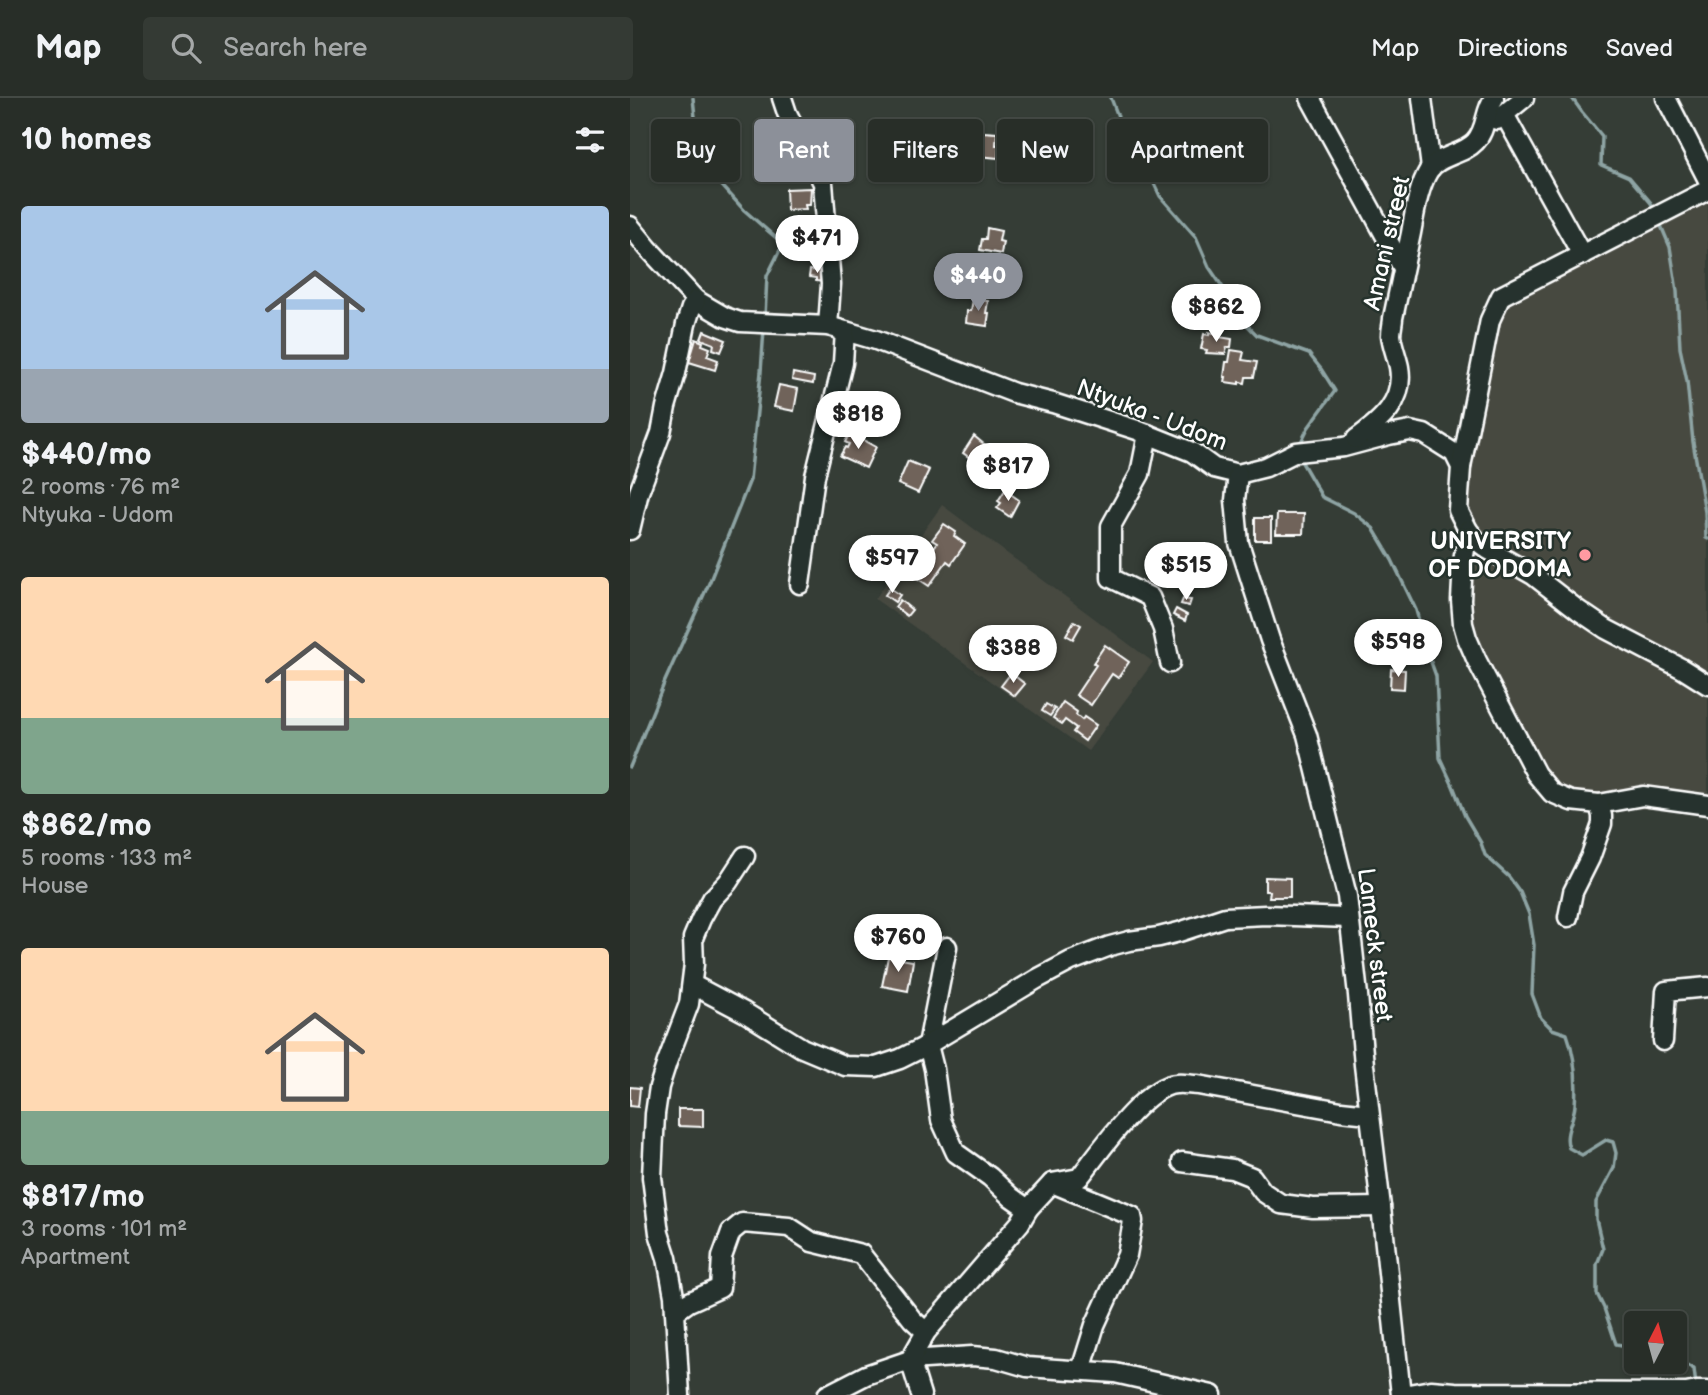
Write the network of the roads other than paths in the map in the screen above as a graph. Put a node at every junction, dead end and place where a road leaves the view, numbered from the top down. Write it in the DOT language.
graph roads {
  1 [pos="782,98"];
  2 [pos="1310,98"];
  3 [pos="1422,98"];
  4 [pos="1494,98"];
  5 [pos="1524,98"];
  6 [pos="1666,98"];
  7 [pos="1504,114"];
  8 [pos="1483,132"];
  9 [pos="1430,168"];
  10 [pos="1708,180"];
  11 [pos="1708,190"];
  12 [pos="630,226"];
  13 [pos="1582,255"];
  14 [pos="1403,268"];
  15 [pos="696,300"];
  16 [pos="836,329"];
  17 [pos="1148,434"];
  18 [pos="1345,447"];
  19 [pos="1461,467"];
  20 [pos="1238,474"];
  21 [pos="630,530"];
  22 [pos="1468,530"];
  23 [pos="800,584"];
  24 [pos="1170,663"];
  25 [pos="1708,685"];
  26 [pos="1599,804"];
  27 [pos="1708,804"];
  28 [pos="745,856"];
  29 [pos="1349,918"];
  30 [pos="1569,918"];
  31 [pos="947,947"];
  32 [pos="693,985"];
  33 [pos="1708,988"];
  34 [pos="1663,1041"];
  35 [pos="928,1045"];
  36 [pos="1369,1114"];
  37 [pos="1182,1162"];
  38 [pos="1052,1182"];
  39 [pos="1381,1207"];
  40 [pos="1028,1209"];
  41 [pos="675,1312"];
  42 [pos="926,1332"];
  43 [pos="910,1360"];
  44 [pos="1081,1370"];
  45 [pos="1708,1391"];
  46 [pos="1591,1394"];
  47 [pos="680,1395"];
  48 [pos="827,1395"];
  49 [pos="921,1395"];
  50 [pos="1212,1395"];
  51 [pos="1402,1395"];
  1 -- 16 [label="street"];
  2 -- 14 [label="street"];
  3 -- 9 [label="street"];
  4 -- 8 [label="street"];
  5 -- 7 [label="street, Amani street"];
  6 -- 10 [label="street"];
  7 -- 8 [label="street, Amani street"];
  7 -- 13 [label="street"];
  8 -- 9 [label="street, Amani street"];
  9 -- 14 [label="street, Amani street"];
  11 -- 13 [label="street"];
  12 -- 15 [label="street, Ntyuka - Udom"];
  13 -- 19 [label="street"];
  14 -- 18 [label="street, Amani street"];
  15 -- 16 [label="street, Ntyuka - Udom"];
  15 -- 21 [label="street"];
  16 -- 17 [label="street, Ntyuka - Udom"];
  16 -- 23 [label="street"];
  17 -- 20 [label="street, Ntyuka - Udom"];
  17 -- 24 [label="street"];
  18 -- 19 [label="street, Ntyuka - Udom"];
  18 -- 20 [label="street, Ntyuka - Udom"];
  19 -- 22 [label="street"];
  20 -- 29 [label="street, Lameck street"];
  22 -- 25 [label="street"];
  22 -- 26 [label="street"];
  26 -- 27 [label="street"];
  26 -- 30 [label="street"];
  28 -- 32 [label="street"];
  29 -- 35 [label="street"];
  29 -- 36 [label="street, Lameck street"];
  31 -- 35 [label="street"];
  32 -- 35 [label="street"];
  32 -- 41 [label="street"];
  33 -- 34 [label="street"];
  35 -- 40 [label="street"];
  36 -- 38 [label="street"];
  36 -- 39 [label="street, Lameck street"];
  37 -- 39 [label="street"];
  38 -- 40 [label="street"];
  38 -- 44 [label="street"];
  39 -- 51 [label="street, Lameck street"];
  40 -- 42 [label="street"];
  41 -- 42 [label="street"];
  41 -- 47 [label="street"];
  42 -- 43 [label="street"];
  43 -- 44 [label="street"];
  43 -- 48 [label="street"];
  43 -- 49 [label="street"];
  44 -- 50 [label="street"];
  45 -- 46 [label="street"];
  46 -- 51 [label="street"];
}
